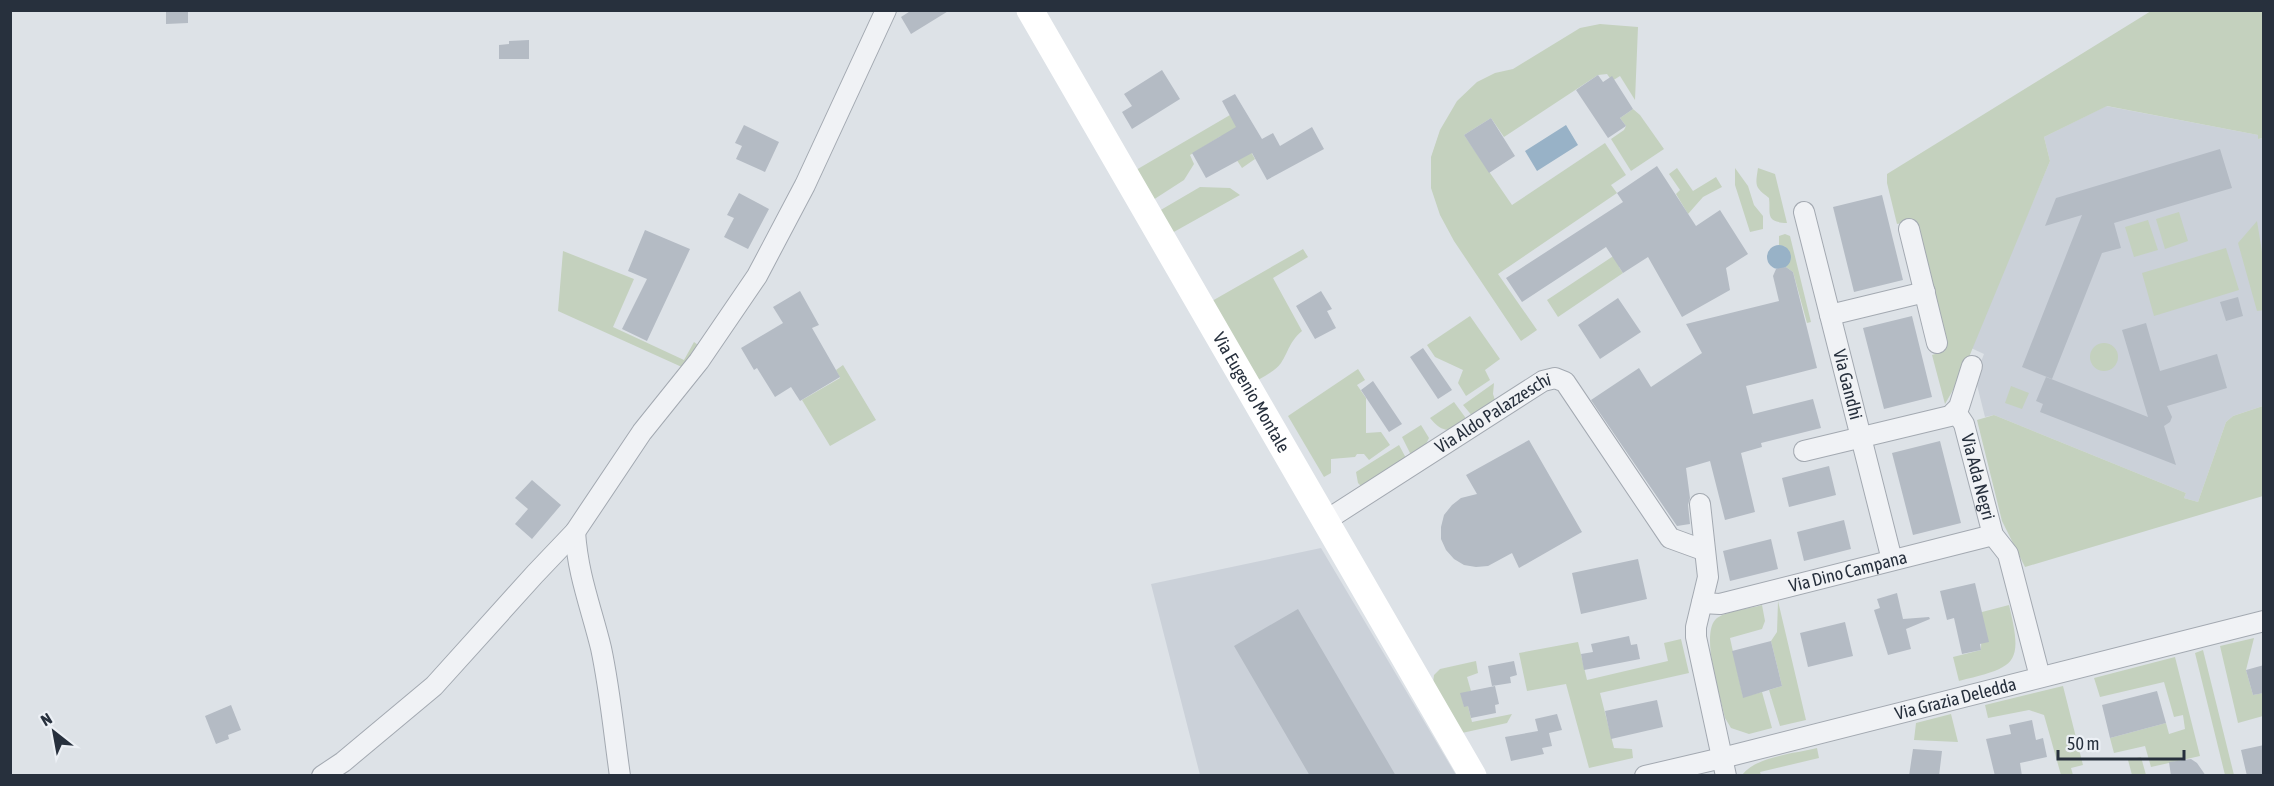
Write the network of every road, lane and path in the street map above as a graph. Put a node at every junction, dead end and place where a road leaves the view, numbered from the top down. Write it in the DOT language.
graph roads {
  1 [pos="886,10"];
  2 [pos="1029,10"];
  3 [pos="1804,212"];
  4 [pos="1909,229"];
  5 [pos="1925,292"];
  6 [pos="1830,315"];
  7 [pos="1937,343"];
  8 [pos="1972,366"];
  9 [pos="1956,412"];
  10 [pos="1862,437"];
  11 [pos="1804,451"];
  12 [pos="1700,504"];
  13 [pos="1325,521"];
  14 [pos="575,532"];
  15 [pos="1993,535"];
  16 [pos="1703,550"];
  17 [pos="1892,560"];
  18 [pos="1702,603"];
  19 [pos="2264,621"];
  20 [pos="2040,677"];
  21 [pos="1724,767"];
  22 [pos="322,776"];
  23 [pos="620,776"];
  24 [pos="1473,776"];
  25 [pos="1645,776"];
  1 -- 14 [label="street"];
  2 -- 13 [label="main road, Via Eugenio Montale"];
  3 -- 6 [label="street, Via Gandhi"];
  4 -- 5 [label="street"];
  5 -- 6 [label="street"];
  5 -- 7 [label="street"];
  6 -- 10 [label="street, Via Gandhi"];
  8 -- 9 [label="street"];
  9 -- 10 [label="street"];
  9 -- 15 [label="street, Via Ada Negri"];
  10 -- 11 [label="street"];
  10 -- 17 [label="street, Via Gandhi"];
  12 -- 16 [label="street"];
  13 -- 16 [label="street, Via Aldo Palazzeschi"];
  13 -- 24 [label="main road, Via Eugenio Montale"];
  14 -- 22 [label="street"];
  14 -- 23 [label="street"];
  15 -- 17 [label="street, Via Dino Campana"];
  15 -- 20 [label="street, Via Ada Negri"];
  16 -- 18 [label="street"];
  17 -- 18 [label="street, Via Dino Campana"];
  18 -- 21 [label="street"];
  19 -- 20 [label="street, Via Grazia Deledda"];
  20 -- 21 [label="street, Via Grazia Deledda"];
  21 -- 25 [label="street, Via Grazia Deledda"];
}
